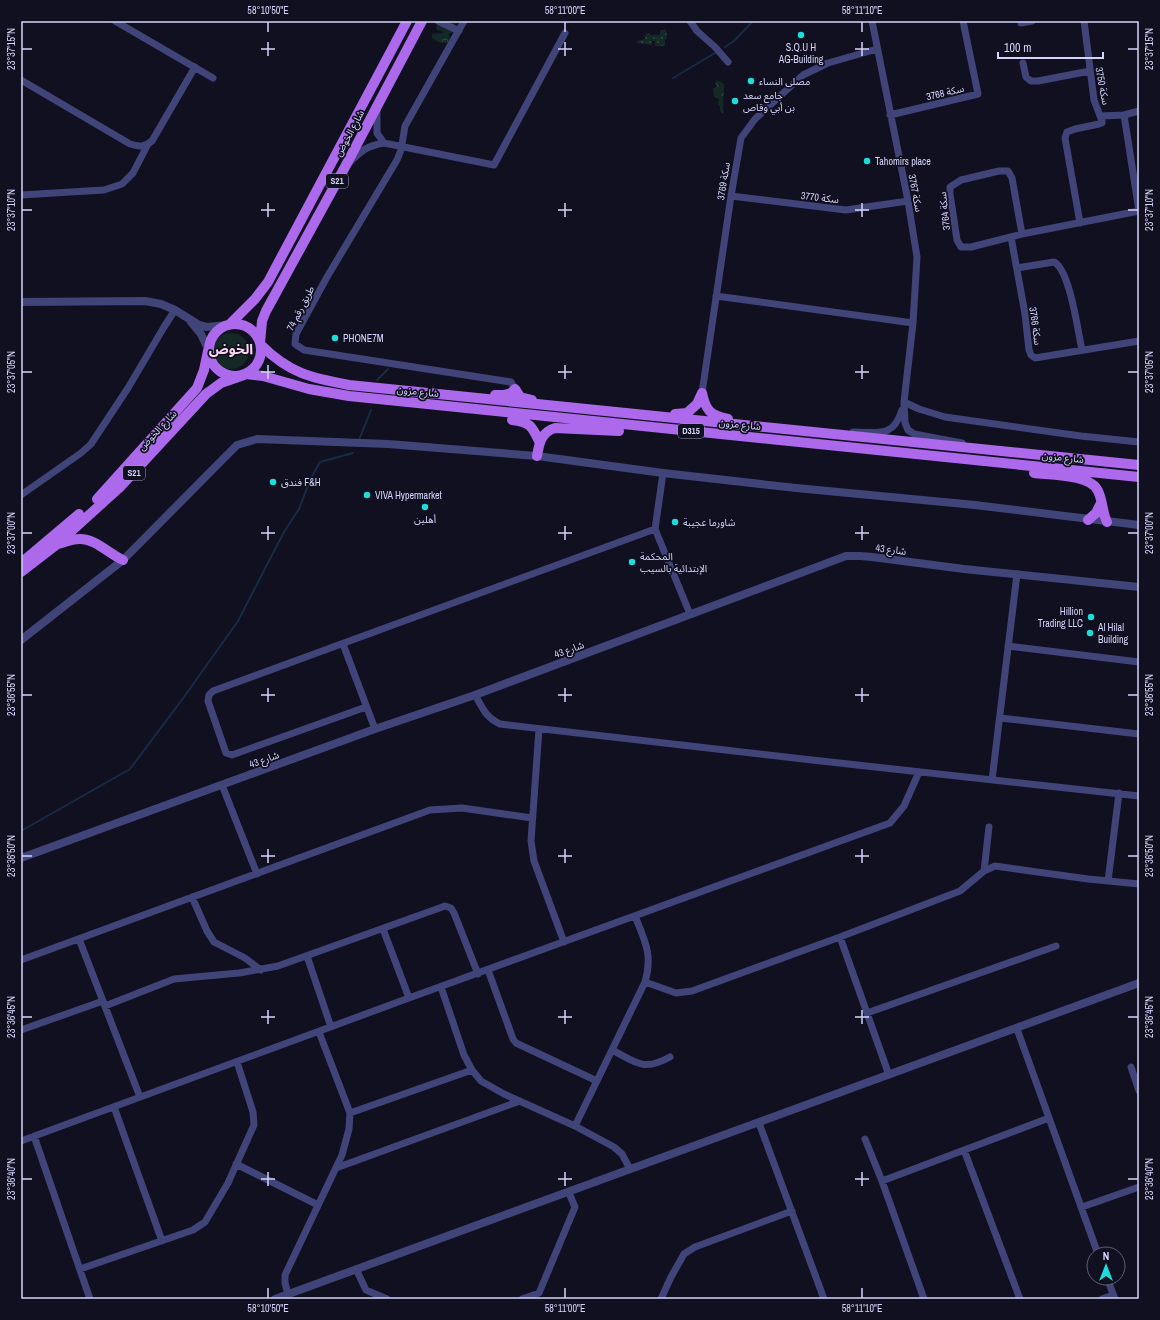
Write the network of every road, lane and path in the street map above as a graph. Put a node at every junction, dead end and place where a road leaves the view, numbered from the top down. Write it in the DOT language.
graph roads {
  1 [pos="115,21"];
  2 [pos="407,21"];
  3 [pos="422,21"];
  4 [pos="438,21"];
  5 [pos="464,21"];
  6 [pos="690,21"];
  7 [pos="872,21"];
  8 [pos="962,21"];
  9 [pos="1032,21"];
  10 [pos="1084,21"];
  11 [pos="1021,22"];
  12 [pos="459,32"];
  13 [pos="565,33"];
  14 [pos="877,49"];
  15 [pos="728,62"];
  16 [pos="1023,64"];
  17 [pos="195,67"];
  18 [pos="1090,71"];
  19 [pos="213,78"];
  20 [pos="21,80"];
  21 [pos="377,106"];
  22 [pos="1139,111"];
  23 [pos="890,115"];
  24 [pos="1124,115"];
  25 [pos="1101,116"];
  26 [pos="384,143"];
  27 [pos="148,144"];
  28 [pos="402,147"];
  29 [pos="345,167"];
  30 [pos="21,195"];
  31 [pos="731,196"];
  32 [pos="908,201"];
  33 [pos="1139,211"];
  34 [pos="1080,223"];
  35 [pos="1022,234"];
  36 [pos="1011,237"];
  37 [pos="1017,268"];
  38 [pos="716,296"];
  39 [pos="21,302"];
  40 [pos="176,310"];
  41 [pos="187,317"];
  42 [pos="913,323"];
  43 [pos="228,325"];
  44 [pos="1139,342"];
  45 [pos="260,344"];
  46 [pos="208,350"];
  47 [pos="1082,350"];
  48 [pos="245,374"];
  49 [pos="515,389"];
  50 [pos="702,393"];
  51 [pos="462,397"];
  52 [pos="904,402"];
  53 [pos="434,405"];
  54 [pos="602,410"];
  55 [pos="653,427"];
  56 [pos="773,429"];
  57 [pos="824,434"];
  58 [pos="539,441"];
  59 [pos="1139,442"];
  60 [pos="983,449"];
  61 [pos="537,456"];
  62 [pos="986,461"];
  63 [pos="1139,465"];
  64 [pos="662,473"];
  65 [pos="1139,477"];
  66 [pos="21,495"];
  67 [pos="1101,503"];
  68 [pos="1088,520"];
  69 [pos="1107,522"];
  70 [pos="1139,525"];
  71 [pos="655,530"];
  72 [pos="56,545"];
  73 [pos="124,560"];
  74 [pos="21,563"];
  75 [pos="21,572"];
  76 [pos="1017,574"];
  77 [pos="1139,587"];
  78 [pos="690,614"];
  79 [pos="21,640"];
  80 [pos="342,644"];
  81 [pos="1008,646"];
  82 [pos="1139,662"];
  83 [pos="475,695"];
  84 [pos="366,707"];
  85 [pos="1000,718"];
  86 [pos="375,729"];
  87 [pos="539,729"];
  88 [pos="1139,734"];
  89 [pos="919,772"];
  90 [pos="992,780"];
  91 [pos="222,785"];
  92 [pos="1119,794"];
  93 [pos="1139,796"];
  94 [pos="532,818"];
  95 [pos="989,827"];
  96 [pos="21,858"];
  97 [pos="984,871"];
  98 [pos="257,874"];
  99 [pos="1108,881"];
  100 [pos="1139,884"];
  101 [pos="192,897"];
  102 [pos="635,916"];
  103 [pos="383,929"];
  104 [pos="840,937"];
  105 [pos="79,939"];
  106 [pos="564,942"];
  107 [pos="1056,946"];
  108 [pos="307,956"];
  109 [pos="21,960"];
  110 [pos="262,970"];
  111 [pos="488,970"];
  112 [pos="478,974"];
  113 [pos="644,982"];
  114 [pos="1139,984"];
  115 [pos="440,987"];
  116 [pos="409,998"];
  117 [pos="104,1004"];
  118 [pos="867,1013"];
  119 [pos="331,1027"];
  120 [pos="1017,1029"];
  121 [pos="21,1030"];
  122 [pos="319,1032"];
  123 [pos="612,1050"];
  124 [pos="670,1057"];
  125 [pos="237,1062"];
  126 [pos="1130,1067"];
  127 [pos="472,1070"];
  128 [pos="889,1075"];
  129 [pos="597,1081"];
  130 [pos="1138,1087"];
  131 [pos="140,1097"];
  132 [pos="520,1101"];
  133 [pos="114,1107"];
  134 [pos="350,1113"];
  135 [pos="1049,1118"];
  136 [pos="759,1123"];
  137 [pos="575,1126"];
  138 [pos="34,1136"];
  139 [pos="865,1139"];
  140 [pos="21,1141"];
  141 [pos="964,1150"];
  142 [pos="236,1164"];
  143 [pos="336,1168"];
  144 [pos="630,1169"];
  145 [pos="882,1181"];
  146 [pos="1139,1187"];
  147 [pos="569,1193"];
  148 [pos="318,1205"];
  149 [pos="1082,1207"];
  150 [pos="792,1211"];
  151 [pos="162,1241"];
  152 [pos="1095,1246"];
  153 [pos="80,1269"];
  154 [pos="356,1269"];
  155 [pos="1110,1286"];
  156 [pos="288,1294"];
  157 [pos="540,1296"];
  158 [pos="1114,1297"];
  159 [pos="821,1298"];
  160 [pos="90,1299"];
  161 [pos="275,1299"];
  162 [pos="387,1299"];
  163 [pos="522,1299"];
  164 [pos="661,1299"];
  165 [pos="924,1299"];
  166 [pos="1020,1299"];
  167 [pos="1102,1299"];
  1 -- 17 [label="street"];
  2 -- 43 [label="main road, شارع الخوض / S21"];
  3 -- 21 [label="main road, شارع الخوض / S21"];
  4 -- 12 [label="street"];
  5 -- 12 [label="street, طريق رقم 74"];
  6 -- 15 [label="street"];
  7 -- 14 [label="street, سكة 3767"];
  8 -- 23 [label="street, سكة 3768"];
  9 -- 11 [label="street"];
  10 -- 18 [label="street, سكة 3750"];
  12 -- 28 [label="street, طريق رقم 74"];
  13 -- 28 [label="street"];
  14 -- 23 [label="street, سكة 3767"];
  14 -- 31 [label="street, سكة 3769"];
  16 -- 18 [label="street"];
  17 -- 19 [label="street"];
  17 -- 27 [label="street"];
  18 -- 25 [label="street, سكة 3750"];
  20 -- 27 [label="street"];
  21 -- 26 [label="street"];
  21 -- 29 [label="main road, شارع الخوض / S21"];
  22 -- 24 [label="street, سكة 3750"];
  23 -- 32 [label="street, سكة 3767"];
  24 -- 25 [label="street, سكة 3750"];
  24 -- 33 [label="street"];
  25 -- 34 [label="street"];
  26 -- 28 [label="street"];
  26 -- 29 [label="street"];
  27 -- 30 [label="street"];
  28 -- 49 [label="street, طريق رقم 74"];
  29 -- 45 [label="main road, شارع الخوض / S21"];
  31 -- 32 [label="street, سكة 3770"];
  31 -- 38 [label="street, سكة 3769"];
  32 -- 42 [label="street, سكة 3767"];
  33 -- 34 [label="street, سكة 3764"];
  34 -- 35 [label="street, سكة 3764"];
  35 -- 36 [label="street, سكة 3764"];
  35 -- 36 [label="street, سكة 3764"];
  36 -- 37 [label="street, سكة 3766"];
  37 -- 47 [label="street"];
  37 -- 47 [label="street, سكة 3766"];
  38 -- 42 [label="street"];
  38 -- 50 [label="street, سكة 3769"];
  39 -- 40 [label="street"];
  40 -- 41 [label="street"];
  40 -- 66 [label="street"];
  41 -- 43 [label="street"];
  41 -- 46 [label="street"];
  42 -- 52 [label="street, سكة 3767"];
  43 -- 45 [label="main road"];
  43 -- 46 [label="main road, S21"];
  44 -- 47 [label="street, سكة 3766"];
  45 -- 48 [label="main road, S21"];
  45 -- 51 [label="main road, شارع مزون / D315"];
  46 -- 48 [label="main road"];
  46 -- 74 [label="main road, شارع الخوض / S21"];
  48 -- 53 [label="main road, شارع مزون / D315"];
  48 -- 72 [label="main road, شارع الخوض / S21"];
  49 -- 51 [label="main road"];
  49 -- 54 [label="main road"];
  50 -- 54 [label="main road"];
  50 -- 56 [label="main road"];
  51 -- 54 [label="main road, شارع مزون / D315"];
  52 -- 57 [label="street"];
  52 -- 59 [label="street"];
  52 -- 60 [label="street"];
  53 -- 55 [label="main road, شارع مزون / D315"];
  53 -- 58 [label="main road"];
  54 -- 56 [label="main road, شارع مزون / D315"];
  55 -- 58 [label="main road"];
  55 -- 62 [label="main road, شارع مزون / D315"];
  56 -- 57 [label="main road, شارع مزون / D315"];
  57 -- 60 [label="main road, شارع مزون / D315"];
  58 -- 61 [label="main road"];
  60 -- 63 [label="main road, شارع مزون / D315"];
  61 -- 64 [label="street"];
  61 -- 73 [label="street"];
  62 -- 65 [label="main road, شارع مزون / D315"];
  62 -- 67 [label="main road"];
  64 -- 68 [label="street"];
  64 -- 71 [label="street"];
  67 -- 68 [label="main road"];
  67 -- 69 [label="main road"];
  68 -- 69 [label="street"];
  69 -- 70 [label="street"];
  71 -- 78 [label="street"];
  71 -- 80 [label="street"];
  72 -- 73 [label="main road"];
  72 -- 75 [label="main road, شارع الخوض / S21"];
  73 -- 79 [label="street"];
  76 -- 77 [label="street, شارع 43"];
  76 -- 78 [label="street, شارع 43"];
  76 -- 81 [label="street"];
  78 -- 83 [label="street, شارع 43"];
  80 -- 84 [label="street"];
  80 -- 84 [label="street"];
  81 -- 82 [label="street"];
  81 -- 85 [label="street"];
  83 -- 86 [label="street, شارع 43"];
  83 -- 87 [label="street"];
  84 -- 86 [label="street"];
  85 -- 88 [label="street"];
  85 -- 90 [label="street"];
  86 -- 91 [label="street, شارع 43"];
  87 -- 89 [label="street"];
  87 -- 94 [label="street"];
  89 -- 90 [label="street"];
  89 -- 102 [label="street"];
  90 -- 92 [label="street"];
  91 -- 96 [label="street, شارع 43"];
  91 -- 98 [label="street"];
  92 -- 93 [label="street"];
  92 -- 99 [label="street"];
  94 -- 98 [label="street"];
  94 -- 106 [label="street"];
  95 -- 97 [label="street"];
  97 -- 99 [label="street"];
  97 -- 104 [label="street"];
  98 -- 101 [label="street"];
  99 -- 100 [label="street"];
  101 -- 105 [label="street"];
  101 -- 110 [label="street"];
  102 -- 106 [label="street"];
  102 -- 113 [label="street"];
  103 -- 108 [label="street"];
  103 -- 112 [label="street"];
  103 -- 116 [label="street"];
  104 -- 113 [label="street"];
  104 -- 118 [label="street"];
  105 -- 109 [label="street"];
  105 -- 117 [label="street"];
  106 -- 111 [label="street"];
  107 -- 118 [label="street"];
  108 -- 110 [label="street"];
  108 -- 119 [label="street"];
  110 -- 117 [label="street"];
  111 -- 112 [label="street"];
  111 -- 129 [label="street"];
  112 -- 115 [label="street"];
  113 -- 123 [label="street"];
  114 -- 120 [label="street"];
  115 -- 116 [label="street"];
  115 -- 127 [label="street"];
  116 -- 119 [label="street"];
  117 -- 121 [label="street"];
  117 -- 131 [label="street"];
  118 -- 128 [label="street"];
  119 -- 122 [label="street"];
  120 -- 128 [label="street"];
  120 -- 135 [label="street"];
  122 -- 125 [label="street"];
  122 -- 134 [label="street"];
  123 -- 124 [label="street"];
  123 -- 129 [label="street"];
  125 -- 131 [label="street"];
  125 -- 142 [label="street"];
  126 -- 130 [label="street"];
  127 -- 132 [label="street"];
  127 -- 134 [label="street"];
  128 -- 136 [label="street"];
  129 -- 137 [label="street"];
  131 -- 133 [label="street"];
  132 -- 137 [label="street"];
  132 -- 143 [label="street"];
  133 -- 138 [label="street"];
  133 -- 151 [label="street"];
  134 -- 143 [label="street"];
  135 -- 141 [label="street"];
  135 -- 149 [label="street"];
  136 -- 144 [label="street"];
  136 -- 150 [label="street"];
  137 -- 144 [label="street"];
  138 -- 140 [label="street"];
  138 -- 153 [label="street"];
  139 -- 145 [label="street"];
  141 -- 145 [label="street"];
  141 -- 166 [label="street"];
  142 -- 148 [label="street"];
  142 -- 151 [label="street"];
  143 -- 148 [label="street"];
  144 -- 147 [label="street"];
  145 -- 165 [label="street"];
  146 -- 149 [label="street"];
  147 -- 154 [label="street"];
  147 -- 157 [label="street"];
  148 -- 156 [label="street"];
  149 -- 152 [label="street"];
  150 -- 159 [label="street"];
  150 -- 164 [label="street"];
  151 -- 153 [label="street"];
  153 -- 160 [label="street"];
  154 -- 156 [label="street"];
  154 -- 162 [label="street"];
  155 -- 158 [label="street"];
  156 -- 161 [label="street"];
  157 -- 163 [label="street"];
  158 -- 167 [label="street"];
}
